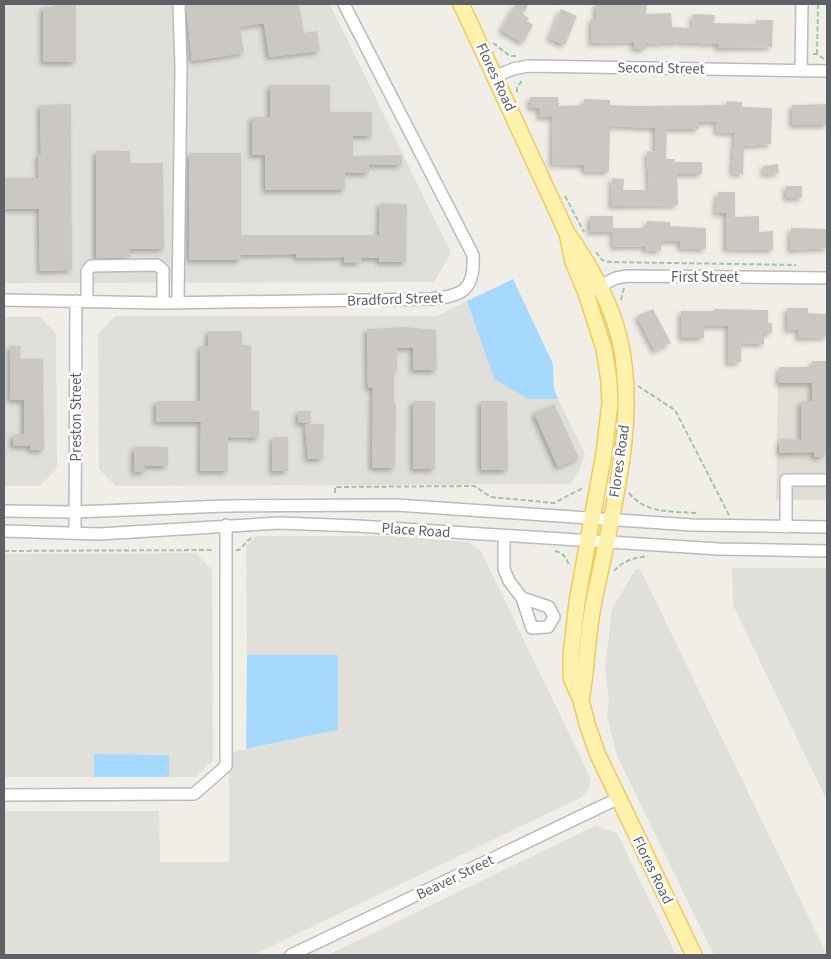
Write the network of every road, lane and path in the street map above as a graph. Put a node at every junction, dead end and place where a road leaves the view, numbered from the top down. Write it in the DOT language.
graph roads {
  1 [pos="179,4"];
  2 [pos="344,4"];
  3 [pos="462,4"];
  4 [pos="802,4"];
  5 [pos="818,4"];
  6 [pos="489,40"];
  7 [pos="811,54"];
  8 [pos="817,54"];
  9 [pos="518,57"];
  10 [pos="827,62"];
  11 [pos="801,70"];
  12 [pos="827,71"];
  13 [pos="496,76"];
  14 [pos="528,77"];
  15 [pos="517,96"];
  16 [pos="563,190"];
  17 [pos="584,232"];
  18 [pos="592,249"];
  19 [pos="798,265"];
  20 [pos="827,278"];
  21 [pos="593,289"];
  22 [pos="4,300"];
  23 [pos="82,301"];
  24 [pos="178,302"];
  25 [pos="163,303"];
  26 [pos="638,386"];
  27 [pos="827,480"];
  28 [pos="583,488"];
  29 [pos="628,492"];
  30 [pos="335,494"];
  31 [pos="644,507"];
  32 [pos="4,511"];
  33 [pos="644,511"];
  34 [pos="75,512"];
  35 [pos="701,513"];
  36 [pos="720,514"];
  37 [pos="592,519"];
  38 [pos="609,520"];
  39 [pos="226,525"];
  40 [pos="786,527"];
  41 [pos="827,527"];
  42 [pos="4,531"];
  43 [pos="75,533"];
  44 [pos="256,533"];
  45 [pos="504,536"];
  46 [pos="588,541"];
  47 [pos="605,542"];
  48 [pos="226,550"];
  49 [pos="550,550"];
  50 [pos="4,551"];
  51 [pos="827,551"];
  52 [pos="639,557"];
  53 [pos="570,570"];
  54 [pos="612,573"];
  55 [pos="522,598"];
  56 [pos="581,700"];
  57 [pos="4,795"];
  58 [pos="619,798"];
  59 [pos="291,955"];
  60 [pos="694,955"];
  1 -- 24 [label="street"];
  2 -- 24 [label="street, Bradford Street"];
  3 -- 13 [label="main road, Flores Road"];
  4 -- 11 [label="street"];
  5 -- 8 [label="path"];
  6 -- 9 [label="path"];
  7 -- 8 [label="path"];
  8 -- 10 [label="path"];
  11 -- 12 [label="street, Second Street"];
  11 -- 13 [label="street, Second Street"];
  13 -- 21 [label="main road, Flores Road"];
  14 -- 15 [label="path"];
  16 -- 17 [label="path"];
  18 -- 19 [label="path"];
  20 -- 21 [label="street, First Street"];
  21 -- 37 [label="main road, Flores Road"];
  21 -- 38 [label="main road, Flores Road"];
  22 -- 23 [label="street, Bradford Street"];
  23 -- 25 [label="street, Bradford Street"];
  23 -- 25 [label="street, Preston Street"];
  23 -- 34 [label="street, Preston Street"];
  24 -- 25 [label="street, Bradford Street"];
  26 -- 36 [label="path"];
  27 -- 40 [label="street"];
  28 -- 30 [label="path"];
  29 -- 31 [label="path"];
  31 -- 33 [label="path"];
  31 -- 35 [label="path"];
  32 -- 34 [label="street, Place Road"];
  34 -- 37 [label="street, Place Road"];
  34 -- 43 [label="street, Preston Street"];
  37 -- 38 [label="street, Place Road"];
  37 -- 46 [label="main road, Flores Road"];
  38 -- 40 [label="street, Place Road"];
  38 -- 47 [label="main road, Flores Road"];
  39 -- 43 [label="street, Place Road"];
  39 -- 45 [label="street, Place Road"];
  39 -- 48 [label="street"];
  40 -- 41 [label="street, Place Road"];
  42 -- 43 [label="street, Place Road"];
  44 -- 48 [label="path"];
  45 -- 46 [label="street, Place Road"];
  45 -- 55 [label="street"];
  46 -- 47 [label="street, Place Road"];
  46 -- 56 [label="main road, Flores Road"];
  47 -- 51 [label="street, Place Road"];
  47 -- 56 [label="main road, Flores Road"];
  48 -- 50 [label="path"];
  48 -- 57 [label="street"];
  49 -- 53 [label="path"];
  52 -- 54 [label="path"];
  56 -- 58 [label="main road, Flores Road"];
  58 -- 59 [label="street, Beaver Street"];
  58 -- 60 [label="main road, Flores Road"];
}
